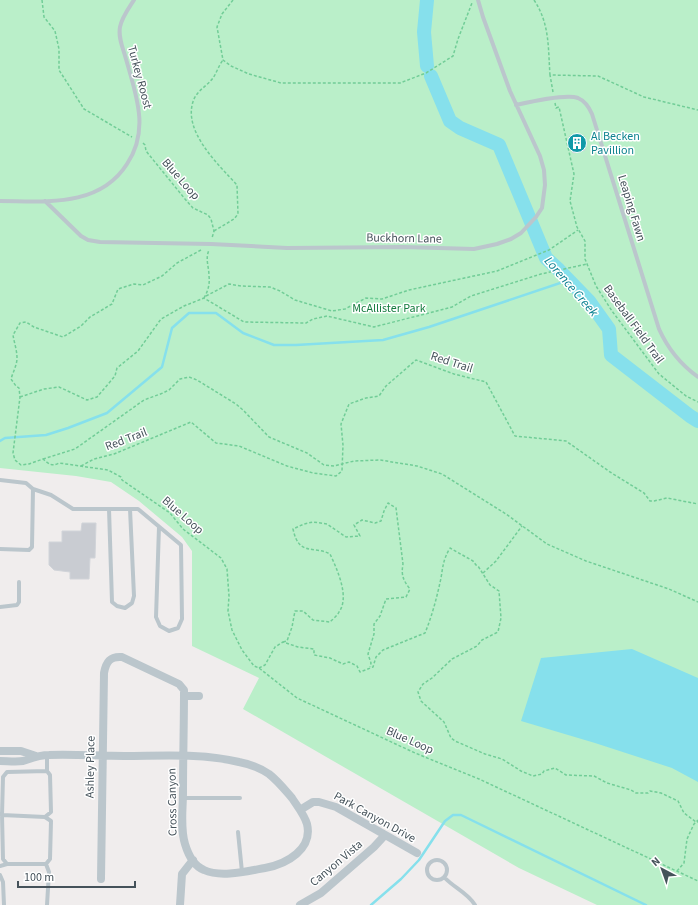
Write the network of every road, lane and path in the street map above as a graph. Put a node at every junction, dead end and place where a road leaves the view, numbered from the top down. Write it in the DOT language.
graph roads {
  1 [pos="42,0"];
  2 [pos="134,0"];
  3 [pos="233,0"];
  4 [pos="473,0"];
  5 [pos="478,0"];
  6 [pos="534,0"];
  7 [pos="223,60"];
  8 [pos="550,75"];
  9 [pos="554,96"];
  10 [pos="556,103"];
  11 [pos="516,105"];
  12 [pos="698,110"];
  13 [pos="132,137"];
  14 [pos="141,142"];
  15 [pos="0,201"];
  16 [pos="45,201"];
  17 [pos="578,230"];
  18 [pos="214,231"];
  19 [pos="211,244"];
  20 [pos="587,264"];
  21 [pos="206,296"];
  22 [pos="204,298"];
  23 [pos="698,377"];
  24 [pos="20,397"];
  25 [pos="698,402"];
  26 [pos="43,459"];
  27 [pos="343,464"];
  28 [pos="81,466"];
  29 [pos="0,480"];
  30 [pos="33,489"];
  31 [pos="698,504"];
  32 [pos="109,509"];
  33 [pos="130,509"];
  34 [pos="522,526"];
  35 [pos="159,527"];
  36 [pos="0,549"];
  37 [pos="483,573"];
  38 [pos="19,582"];
  39 [pos="698,602"];
  40 [pos="0,607"];
  41 [pos="283,642"];
  42 [pos="259,668"];
  43 [pos="370,668"];
  44 [pos="184,696"];
  45 [pos="199,696"];
  46 [pos="0,751"];
  47 [pos="47,755"];
  48 [pos="37,756"];
  49 [pos="102,756"];
  50 [pos="183,756"];
  51 [pos="0,761"];
  52 [pos="47,771"];
  53 [pos="183,798"];
  54 [pos="240,798"];
  55 [pos="300,810"];
  56 [pos="1,814"];
  57 [pos="45,817"];
  58 [pos="697,822"];
  59 [pos="238,832"];
  60 [pos="385,835"];
  61 [pos="417,854"];
  62 [pos="193,860"];
  63 [pos="7,864"];
  64 [pos="46,864"];
  65 [pos="0,866"];
  66 [pos="677,871"];
  67 [pos="242,872"];
  68 [pos="0,875"];
  69 [pos="444,877"];
  70 [pos="101,879"];
  71 [pos="698,881"];
  72 [pos="4,905"];
  73 [pos="47,905"];
  74 [pos="180,905"];
  75 [pos="300,905"];
  76 [pos="475,905"];
  1 -- 13 [label="path"];
  2 -- 16 [label="lane, Turkey Roost"];
  3 -- 7 [label="path"];
  4 -- 7 [label="path"];
  5 -- 11 [label="lane, Buckhorn Lane"];
  6 -- 8 [label="path"];
  7 -- 18 [label="path"];
  8 -- 9 [label="path"];
  8 -- 12 [label="path"];
  10 -- 17 [label="path, Baseball Field Trail"];
  11 -- 19 [label="lane, Buckhorn Lane"];
  11 -- 23 [label="lane, Leaping Fawn"];
  14 -- 18 [label="path, Blue Loop"];
  15 -- 16 [label="lane, Turkey Roost"];
  16 -- 19 [label="lane, Buckhorn Lane"];
  17 -- 20 [label="path, Baseball Field Trail"];
  17 -- 21 [label="path"];
  18 -- 19 [label="path"];
  19 -- 21 [label="path"];
  19 -- 24 [label="path"];
  20 -- 22 [label="path"];
  20 -- 25 [label="path, Baseball Field Trail"];
  21 -- 22 [label="path"];
  22 -- 24 [label="path"];
  24 -- 26 [label="path"];
  26 -- 27 [label="path"];
  26 -- 28 [label="path, Blue Loop"];
  27 -- 28 [label="path, Red Trail"];
  27 -- 31 [label="path, Red Trail"];
  27 -- 34 [label="path"];
  28 -- 42 [label="path, Blue Loop"];
  29 -- 30 [label="lane"];
  30 -- 32 [label="lane"];
  30 -- 36 [label="lane"];
  32 -- 33 [label="lane"];
  32 -- 33 [label="lane"];
  33 -- 35 [label="lane"];
  34 -- 37 [label="path"];
  34 -- 39 [label="path"];
  35 -- 35 [label="lane"];
  37 -- 43 [label="path"];
  37 -- 58 [label="path"];
  38 -- 40 [label="lane"];
  41 -- 42 [label="path"];
  41 -- 43 [label="path"];
  41 -- 43 [label="path"];
  42 -- 66 [label="path, Blue Loop"];
  44 -- 45 [label="street"];
  44 -- 49 [label="street, Ashley Place"];
  44 -- 50 [label="street"];
  46 -- 48 [label="street, Cross Canyon"];
  47 -- 48 [label="street, Cross Canyon"];
  47 -- 49 [label="street, Cross Canyon"];
  47 -- 52 [label="lane"];
  48 -- 51 [label="street, Cross Canyon"];
  49 -- 50 [label="street, Cross Canyon"];
  49 -- 70 [label="street, Ashley Place"];
  50 -- 53 [label="street, Cross Canyon"];
  50 -- 55 [label="street, Cross Canyon"];
  52 -- 56 [label="lane"];
  52 -- 57 [label="lane"];
  53 -- 54 [label="lane"];
  53 -- 62 [label="street, Cross Canyon"];
  55 -- 60 [label="street, Park Canyon Drive"];
  55 -- 67 [label="street, Cross Canyon"];
  56 -- 57 [label="lane"];
  56 -- 63 [label="lane"];
  57 -- 64 [label="lane"];
  58 -- 66 [label="path"];
  59 -- 67 [label="lane"];
  60 -- 61 [label="street, Park Canyon Drive"];
  60 -- 75 [label="street, Canyon Vista"];
  62 -- 67 [label="street, Cross Canyon"];
  62 -- 74 [label="street"];
  63 -- 64 [label="lane"];
  63 -- 65 [label="lane"];
  64 -- 73 [label="lane"];
  66 -- 71 [label="path, Blue Loop"];
  68 -- 72 [label="lane"];
  69 -- 69 [label="lane"];
  69 -- 76 [label="lane"];
}
